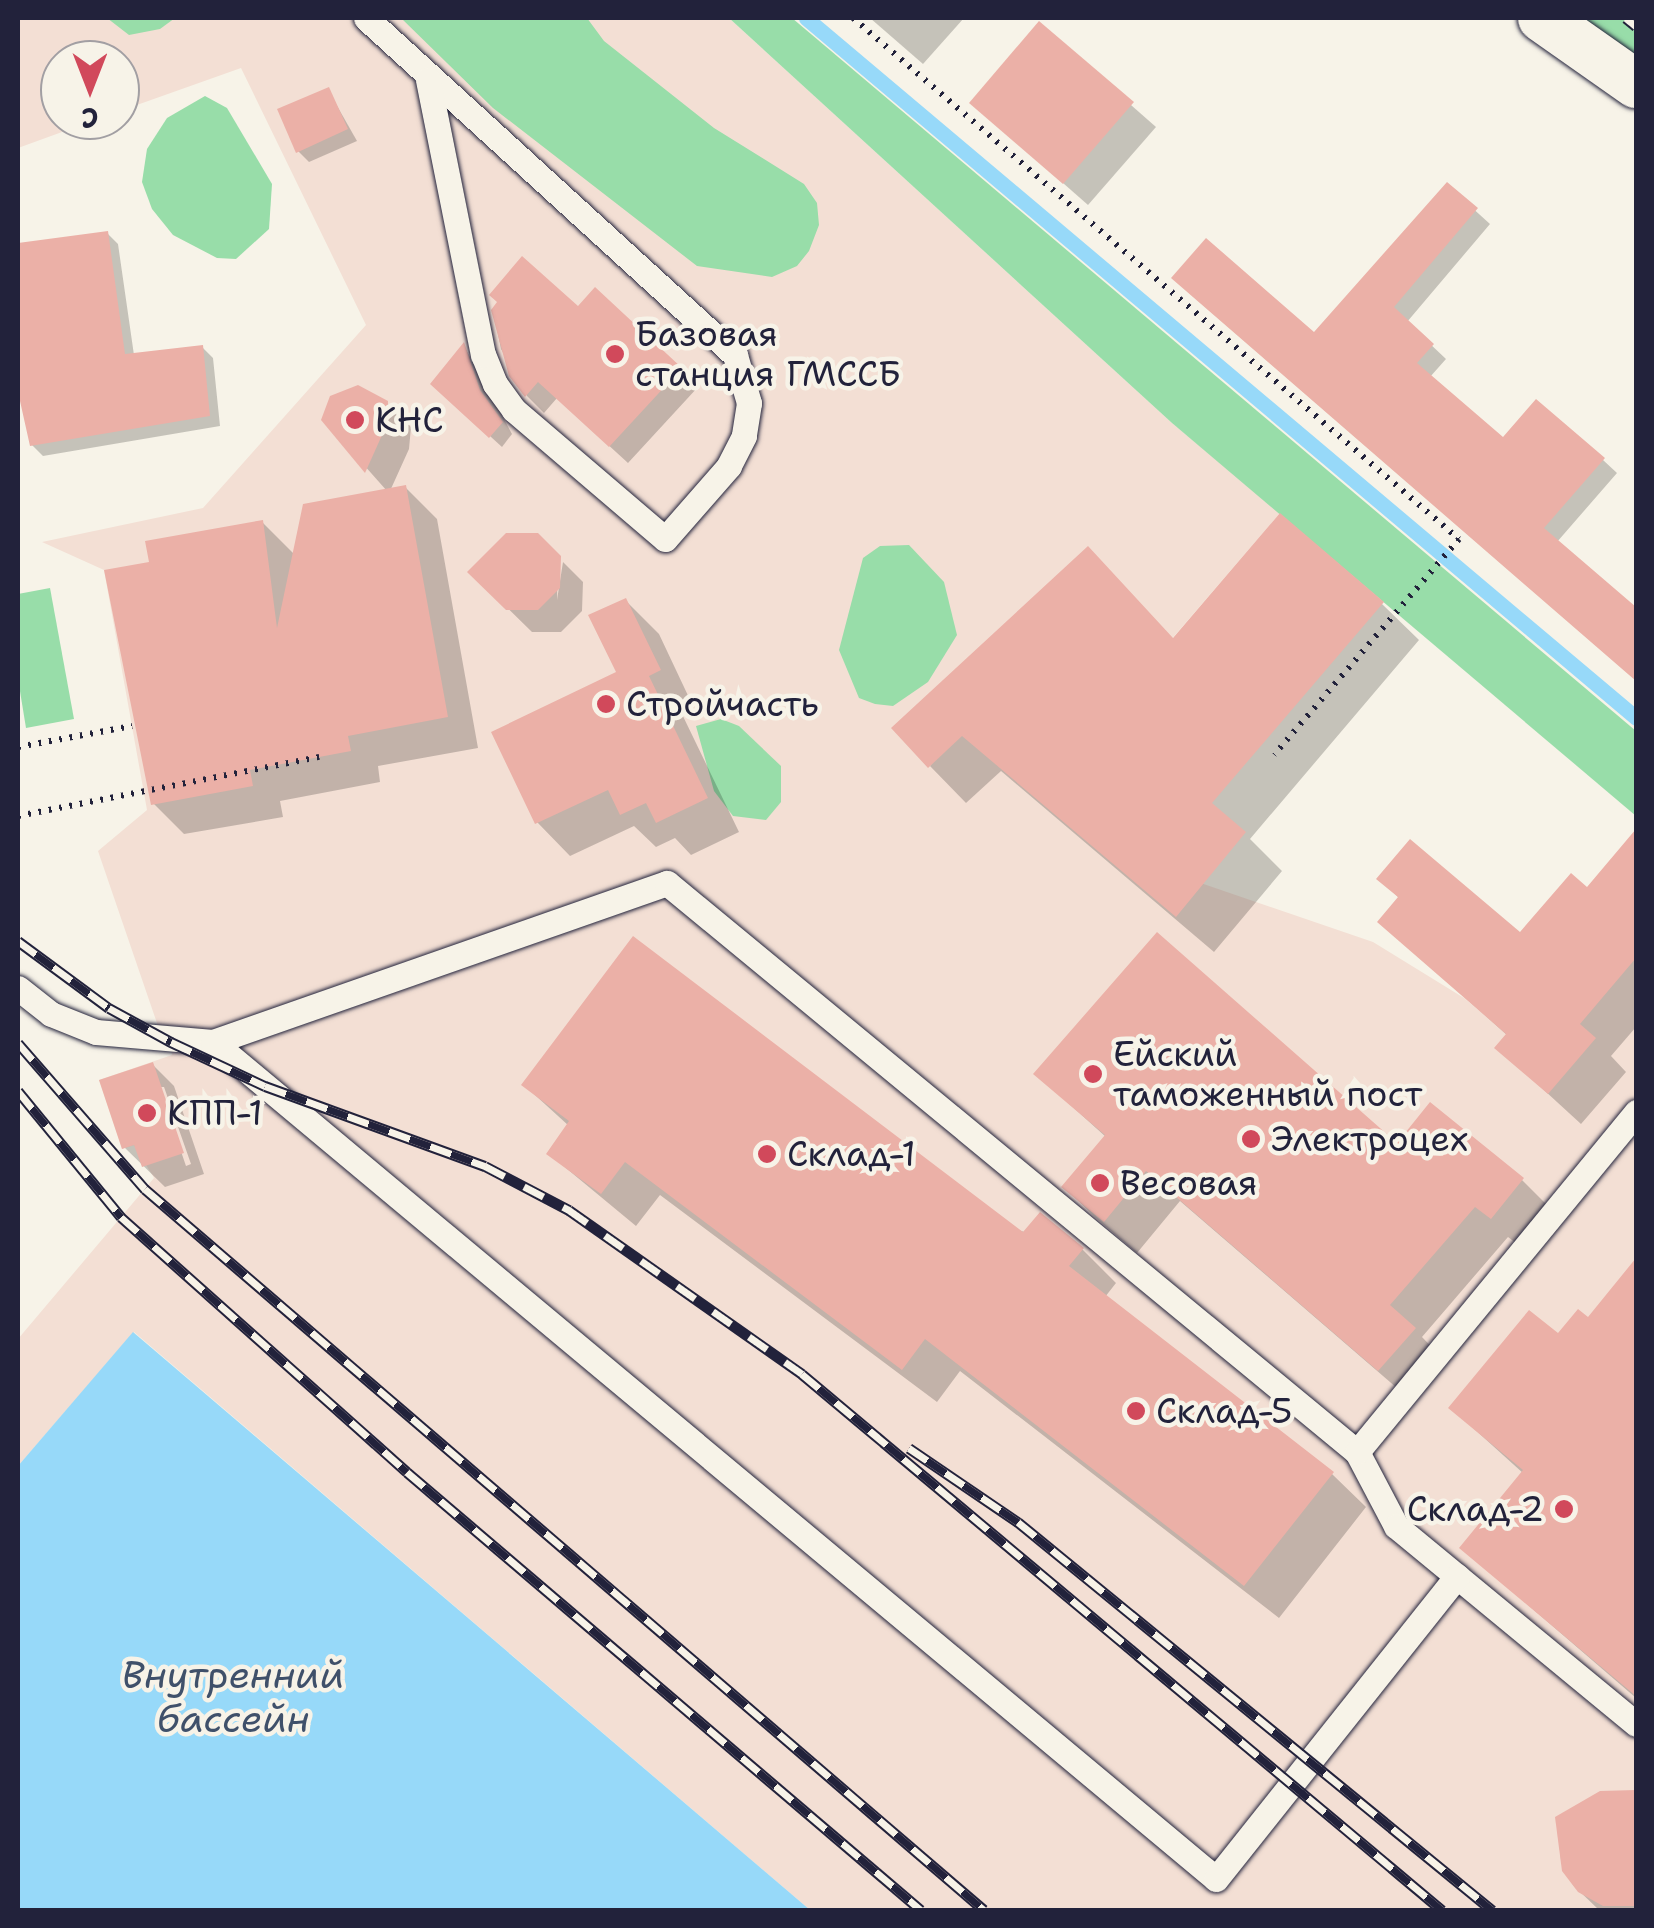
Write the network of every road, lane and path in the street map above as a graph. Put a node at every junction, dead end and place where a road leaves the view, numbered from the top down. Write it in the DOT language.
graph roads {
  1 [pos="366,18"];
  2 [pos="853,18"];
  3 [pos="1542,18"];
  4 [pos="428,79"];
  5 [pos="1636,84"];
  6 [pos="132,726"];
  7 [pos="18,747"];
  8 [pos="1274,755"];
  9 [pos="319,757"];
  10 [pos="18,816"];
  11 [pos="18,988"];
  12 [pos="214,1042"];
  13 [pos="1636,1112"];
  14 [pos="1357,1452"];
  15 [pos="1457,1576"];
  16 [pos="1636,1724"];
  1 -- 4 [label="lane"];
  2 -- 8 [label="path"];
  3 -- 5 [label="street"];
  4 -- 4 [label="lane"];
  6 -- 7 [label="path"];
  9 -- 10 [label="path"];
  11 -- 12 [label="lane"];
  12 -- 14 [label="lane"];
  12 -- 15 [label="lane"];
  13 -- 14 [label="lane"];
  14 -- 15 [label="lane"];
  15 -- 16 [label="lane"];
}
